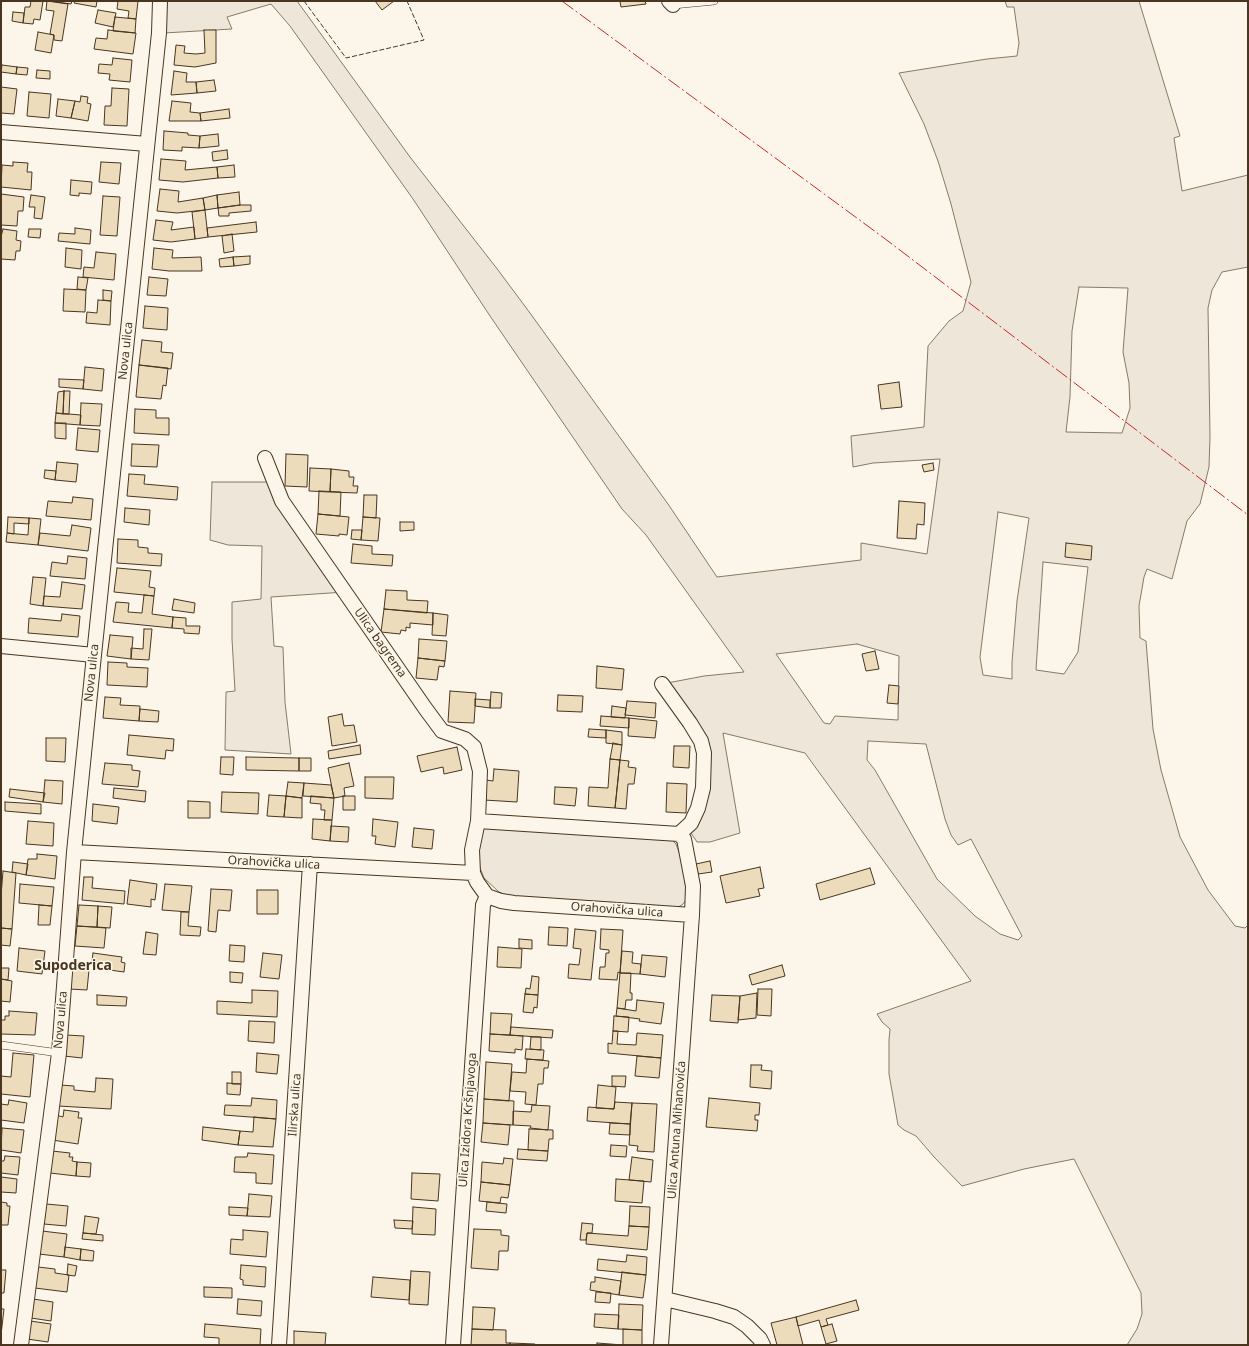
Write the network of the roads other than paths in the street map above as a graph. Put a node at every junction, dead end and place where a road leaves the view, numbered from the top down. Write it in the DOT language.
graph roads {
  1 [pos="160,1"];
  2 [pos="714,1"];
  3 [pos="671,3"];
  4 [pos="1,132"];
  5 [pos="147,144"];
  6 [pos="265,458"];
  7 [pos="1,646"];
  8 [pos="94,655"];
  9 [pos="662,684"];
  10 [pos="478,821"];
  11 [pos="679,834"];
  12 [pos="74,852"];
  13 [pos="310,864"];
  14 [pos="473,874"];
  15 [pos="487,896"];
  16 [pos="692,915"];
  17 [pos="1,1045"];
  18 [pos="59,1053"];
  19 [pos="664,1299"];
  20 [pos="21,1345"];
  21 [pos="279,1345"];
  22 [pos="453,1345"];
  23 [pos="662,1345"];
  24 [pos="763,1345"];
  1 -- 5 [label="street, Nova ulica"];
  2 -- 3 [label="lane"];
  4 -- 5 [label="street"];
  5 -- 8 [label="street, Nova ulica"];
  6 -- 10 [label="street, Ulica bagrema"];
  7 -- 8 [label="street"];
  8 -- 12 [label="street, Nova ulica"];
  9 -- 11 [label="street"];
  10 -- 11 [label="street"];
  10 -- 14 [label="street"];
  11 -- 16 [label="street"];
  12 -- 13 [label="street, Orahovička ulica"];
  12 -- 18 [label="street, Nova ulica"];
  13 -- 14 [label="street, Orahovička ulica"];
  13 -- 21 [label="street, Ilirska ulica"];
  14 -- 15 [label="street"];
  15 -- 16 [label="street, Orahovička ulica"];
  15 -- 22 [label="street, Ulica Izidora Kršnjavoga"];
  16 -- 19 [label="street, Ulica Antuna Mihanovića"];
  17 -- 18 [label="lane"];
  18 -- 20 [label="street, Nova ulica"];
  19 -- 23 [label="street, Ulica Antuna Mihanovića"];
  19 -- 24 [label="street"];
}
